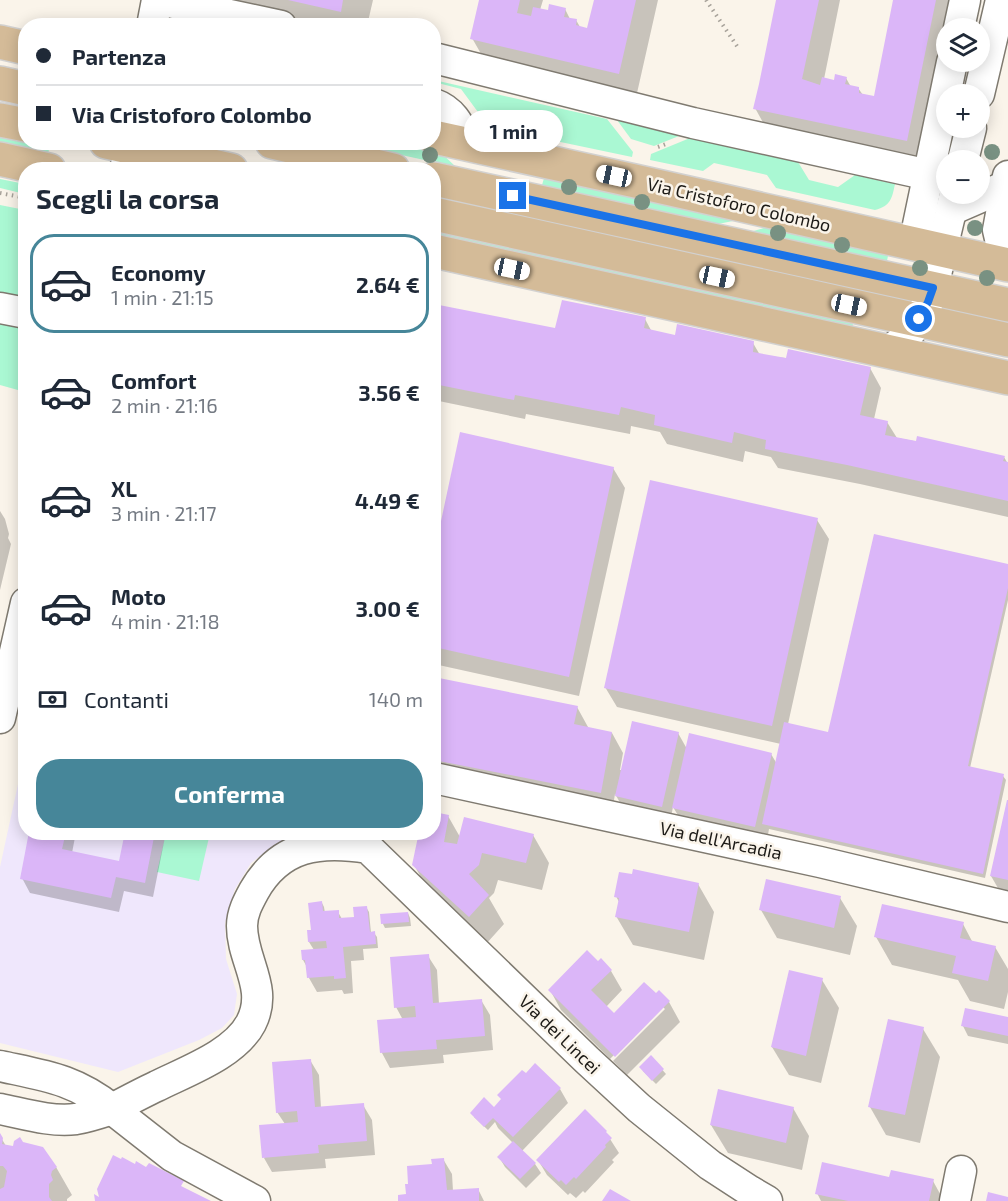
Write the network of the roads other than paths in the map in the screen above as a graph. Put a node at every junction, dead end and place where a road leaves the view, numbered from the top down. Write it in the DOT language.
graph roads {
  1 [pos="159,0"];
  2 [pos="965,0"];
  3 [pos="1001,0"];
  4 [pos="154,18"];
  5 [pos="243,18"];
  6 [pos="961,18"];
  7 [pos="0,42"];
  8 [pos="18,46"];
  9 [pos="441,60"];
  10 [pos="950,72"];
  11 [pos="0,83"];
  12 [pos="981,84"];
  13 [pos="18,87"];
  14 [pos="441,106"];
  15 [pos="0,120"];
  16 [pos="18,123"];
  17 [pos="441,139"];
  18 [pos="469,145"];
  19 [pos="307,150"];
  20 [pos="123,151"];
  21 [pos="0,159"];
  22 [pos="186,162"];
  23 [pos="358,162"];
  24 [pos="18,163"];
  25 [pos="929,175"];
  26 [pos="441,181"];
  27 [pos="1007,181"];
  28 [pos="990,188"];
  29 [pos="492,192"];
  30 [pos="952,204"];
  31 [pos="782,214"];
  32 [pos="441,216"];
  33 [pos="706,239"];
  34 [pos="928,247"];
  35 [pos="441,253"];
  36 [pos="1008,255"];
  37 [pos="1008,265"];
  38 [pos="933,288"];
  39 [pos="1008,305"];
  40 [pos="0,308"];
  41 [pos="18,311"];
  42 [pos="919,319"];
  43 [pos="1008,340"];
  44 [pos="890,351"];
  45 [pos="1008,378"];
  46 [pos="18,641"];
  47 [pos="8,688"];
  48 [pos="0,718"];
  49 [pos="441,779"];
  50 [pos="370,840"];
  51 [pos="1008,907"];
  52 [pos="0,1066"];
  53 [pos="0,1109"];
  54 [pos="112,1109"];
  55 [pos="961,1171"];
  56 [pos="255,1201"];
  57 [pos="767,1201"];
  58 [pos="955,1201"];
  1 -- 4 [label="street"];
  1 -- 5 [label="street"];
  2 -- 6 [label="street"];
  3 -- 12 [label="street"];
  7 -- 8 [label="main road"];
  9 -- 25 [label="street"];
  10 -- 25 [label="street"];
  11 -- 13 [label="main road"];
  14 -- 18 [label="street"];
  15 -- 16 [label="main road"];
  17 -- 18 [label="main road, Via Cristoforo Colombo"];
  18 -- 29 [label="main road"];
  18 -- 31 [label="main road, Via Cristoforo Colombo"];
  19 -- 23 [label="main road"];
  20 -- 22 [label="main road"];
  21 -- 24 [label="main road"];
  25 -- 34 [label="street"];
  26 -- 29 [label="main road"];
  27 -- 28 [label="street"];
  27 -- 36 [label="street"];
  29 -- 33 [label="main road"];
  30 -- 34 [label="street"];
  31 -- 33 [label="main road"];
  31 -- 34 [label="main road, Via Cristoforo Colombo"];
  32 -- 42 [label="main road"];
  33 -- 38 [label="main road"];
  34 -- 37 [label="main road, Via Cristoforo Colombo"];
  34 -- 38 [label="street"];
  35 -- 44 [label="main road"];
  38 -- 39 [label="main road"];
  38 -- 42 [label="street"];
  40 -- 41 [label="street"];
  42 -- 43 [label="main road"];
  42 -- 44 [label="street"];
  44 -- 45 [label="main road"];
  46 -- 47 [label="street"];
  47 -- 48 [label="street"];
  49 -- 51 [label="street, Via dell'Arcadia"];
  50 -- 54 [label="street, Via dei Lincei"];
  50 -- 57 [label="street, Via dei Lincei"];
  52 -- 54 [label="street"];
  53 -- 54 [label="street, Via dei Lincei"];
  54 -- 56 [label="street"];
  55 -- 58 [label="street"];
}
